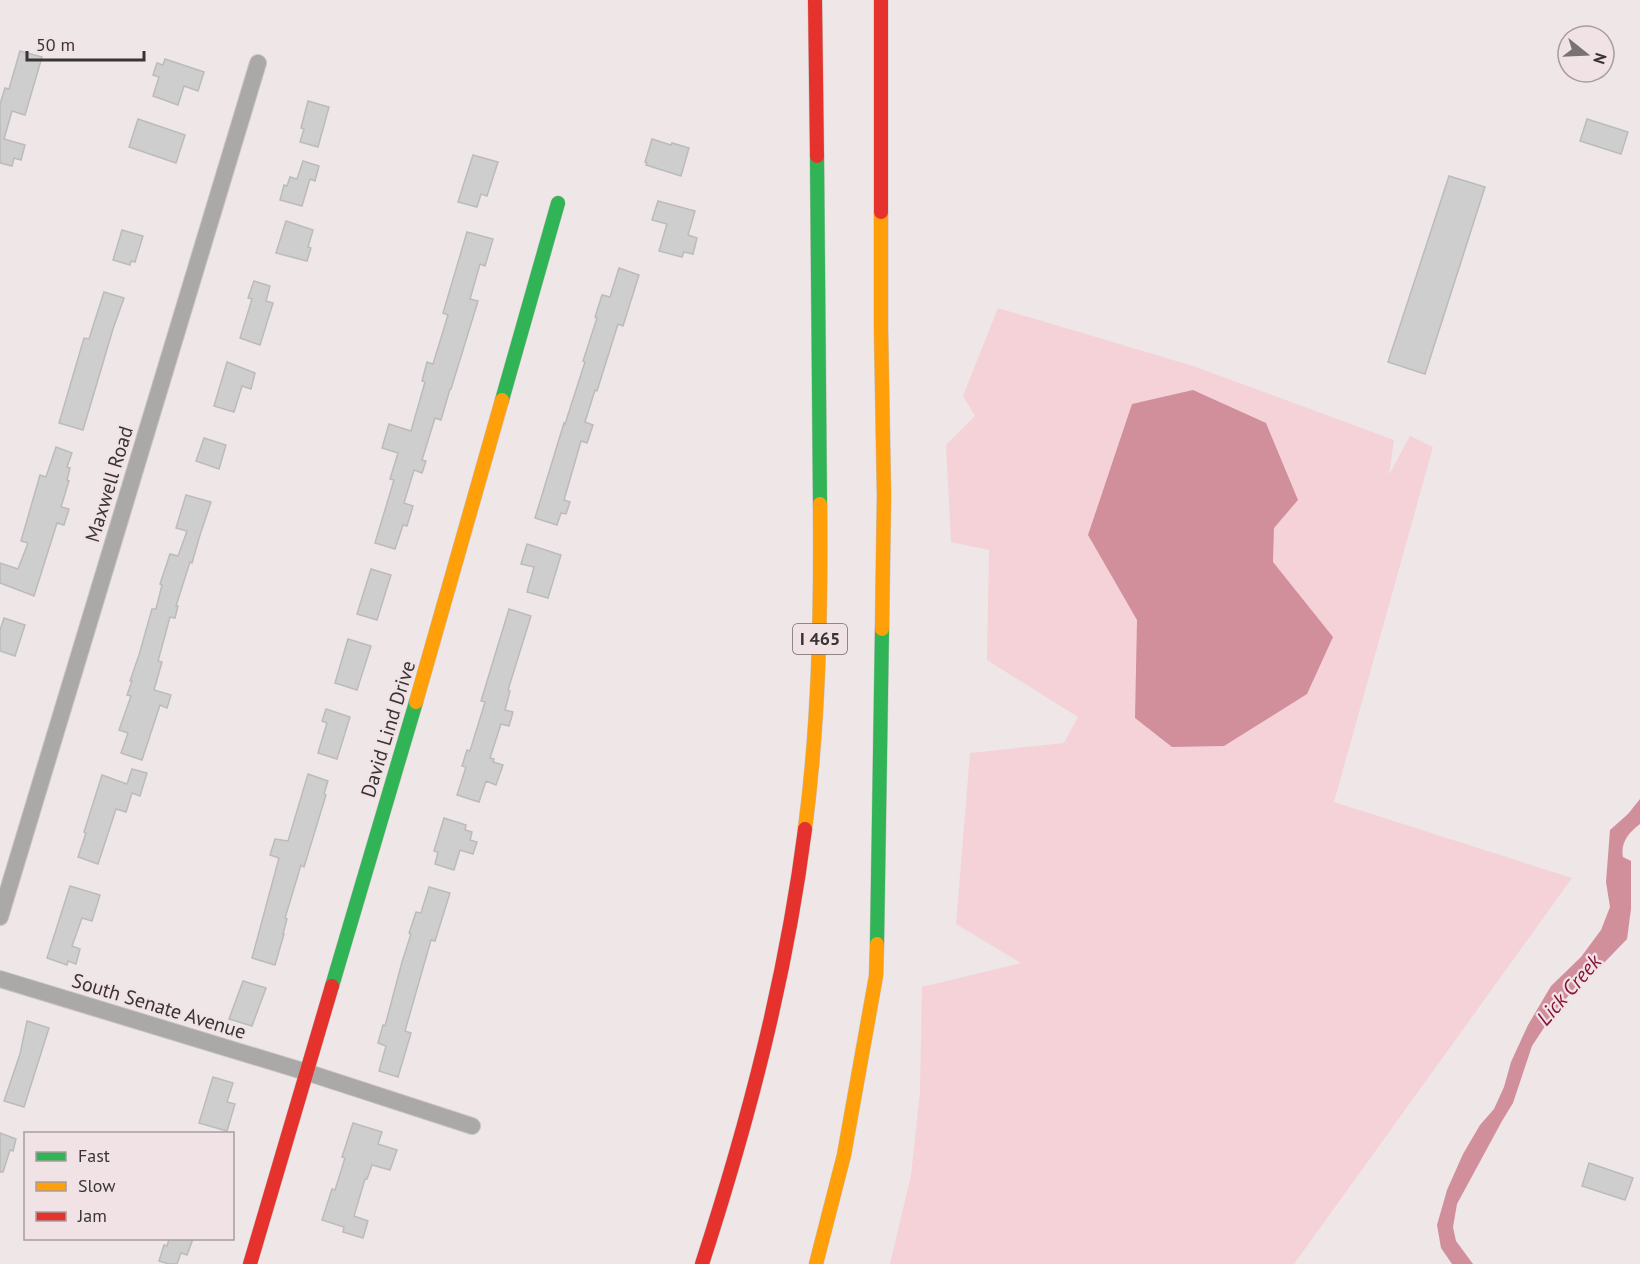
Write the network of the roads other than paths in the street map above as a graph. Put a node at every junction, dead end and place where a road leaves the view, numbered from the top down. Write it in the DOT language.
graph roads {
  1 [pos="815,0"];
  2 [pos="881,0"];
  3 [pos="258,63"];
  4 [pos="558,203"];
  5 [pos="0,917"];
  6 [pos="0,979"];
  7 [pos="306,1072"];
  8 [pos="472,1126"];
  9 [pos="250,1264"];
  10 [pos="702,1264"];
  11 [pos="816,1264"];
  1 -- 10 [label="main road, I 465"];
  2 -- 11 [label="main road"];
  3 -- 5 [label="street, Maxwell Road"];
  4 -- 7 [label="main road, David Lind Drive"];
  6 -- 7 [label="street, South Senate Avenue"];
  7 -- 8 [label="street, South Senate Avenue"];
  7 -- 9 [label="main road, David Lind Drive"];
}
